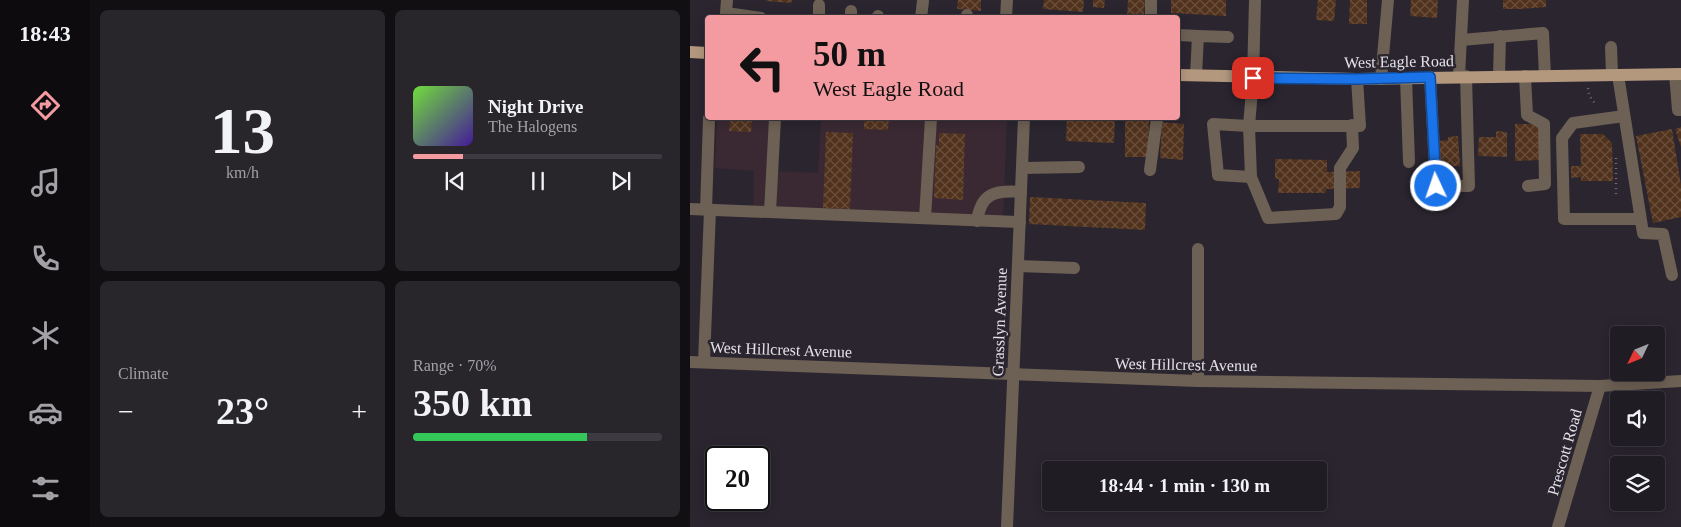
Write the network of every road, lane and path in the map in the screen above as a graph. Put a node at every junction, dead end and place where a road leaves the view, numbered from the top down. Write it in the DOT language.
graph roads {
  1 [pos="727,0"];
  2 [pos="1007,0"];
  3 [pos="1151,0"];
  4 [pos="1255,0"];
  5 [pos="1388,0"];
  6 [pos="1463,0"];
  7 [pos="923,1"];
  8 [pos="740,15"];
  9 [pos="921,15"];
  10 [pos="1006,15"];
  11 [pos="1151,15"];
  12 [pos="1180,35"];
  13 [pos="1198,36"];
  14 [pos="1500,36"];
  15 [pos="1228,37"];
  16 [pos="1461,40"];
  17 [pos="1611,47"];
  18 [pos="690,52"];
  19 [pos="705,53"];
  20 [pos="1678,74"];
  21 [pos="1180,75"];
  22 [pos="1196,75"];
  23 [pos="1615,75"];
  24 [pos="1462,76"];
  25 [pos="1499,76"];
  26 [pos="1525,76"];
  27 [pos="1545,76"];
  28 [pos="1430,77"];
  29 [pos="1253,78"];
  30 [pos="1381,78"];
  31 [pos="1406,78"];
  32 [pos="1357,79"];
  33 [pos="1681,110"];
  34 [pos="1624,116"];
  35 [pos="709,120"];
  36 [pos="775,120"];
  37 [pos="931,120"];
  38 [pos="1024,120"];
  39 [pos="1157,120"];
  40 [pos="1352,125"];
  41 [pos="1249,126"];
  42 [pos="1409,162"];
  43 [pos="1078,167"];
  44 [pos="1022,168"];
  45 [pos="1150,170"];
  46 [pos="1251,177"];
  47 [pos="1528,186"];
  48 [pos="1021,192"];
  49 [pos="690,209"];
  50 [pos="708,210"];
  51 [pos="770,212"];
  52 [pos="926,218"];
  53 [pos="1640,219"];
  54 [pos="977,220"];
  55 [pos="1020,222"];
  56 [pos="1198,249"];
  57 [pos="1018,266"];
  58 [pos="1074,268"];
  59 [pos="1672,275"];
  60 [pos="690,362"];
  61 [pos="704,362"];
  62 [pos="1013,374"];
  63 [pos="1198,381"];
  64 [pos="1681,381"];
  65 [pos="1600,386"];
  66 [pos="1007,527"];
  67 [pos="1558,527"];
  1 -- 8 [label="street"];
  2 -- 10 [label="street"];
  3 -- 11 [label="street"];
  4 -- 29 [label="street"];
  5 -- 30 [label="street"];
  6 -- 16 [label="street"];
  7 -- 9 [label="street"];
  12 -- 13 [label="street"];
  13 -- 15 [label="street"];
  13 -- 22 [label="street"];
  14 -- 16 [label="street"];
  14 -- 25 [label="street"];
  14 -- 27 [label="street"];
  16 -- 24 [label="street"];
  17 -- 23 [label="street"];
  18 -- 19 [label="main road"];
  20 -- 23 [label="main road, West Eagle Road"];
  20 -- 33 [label="street"];
  21 -- 22 [label="main road, West Eagle Road"];
  22 -- 29 [label="main road, West Eagle Road"];
  23 -- 27 [label="main road, West Eagle Road"];
  23 -- 34 [label="street"];
  24 -- 25 [label="main road, West Eagle Road"];
  24 -- 28 [label="main road, West Eagle Road"];
  24 -- 28 [label="street"];
  25 -- 26 [label="main road, West Eagle Road"];
  26 -- 27 [label="main road, West Eagle Road"];
  26 -- 47 [label="street"];
  28 -- 31 [label="main road, West Eagle Road"];
  29 -- 32 [label="main road, West Eagle Road"];
  29 -- 41 [label="street"];
  30 -- 31 [label="main road, West Eagle Road"];
  30 -- 32 [label="main road, West Eagle Road"];
  31 -- 42 [label="street"];
  32 -- 40 [label="street"];
  34 -- 53 [label="street"];
  34 -- 53 [label="street"];
  35 -- 50 [label="street"];
  36 -- 51 [label="street"];
  37 -- 52 [label="street"];
  38 -- 44 [label="street, Grasslyn Avenue"];
  39 -- 45 [label="street"];
  40 -- 41 [label="street"];
  40 -- 46 [label="street"];
  41 -- 46 [label="street"];
  41 -- 46 [label="street"];
  43 -- 44 [label="street"];
  44 -- 48 [label="street, Grasslyn Avenue"];
  48 -- 54 [label="street"];
  48 -- 55 [label="street, Grasslyn Avenue"];
  49 -- 50 [label="street"];
  50 -- 51 [label="street"];
  50 -- 61 [label="street"];
  51 -- 52 [label="street"];
  52 -- 54 [label="street"];
  53 -- 59 [label="street"];
  54 -- 55 [label="street"];
  55 -- 57 [label="street, Grasslyn Avenue"];
  56 -- 63 [label="street"];
  57 -- 58 [label="street"];
  57 -- 62 [label="street, Grasslyn Avenue"];
  60 -- 61 [label="street, West Hillcrest Avenue"];
  61 -- 62 [label="street, West Hillcrest Avenue"];
  62 -- 63 [label="street, West Hillcrest Avenue"];
  62 -- 66 [label="street, Grasslyn Avenue"];
  63 -- 65 [label="street, West Hillcrest Avenue"];
  64 -- 65 [label="street, West Hillcrest Avenue"];
  65 -- 67 [label="street, Prescott Road"];
}
